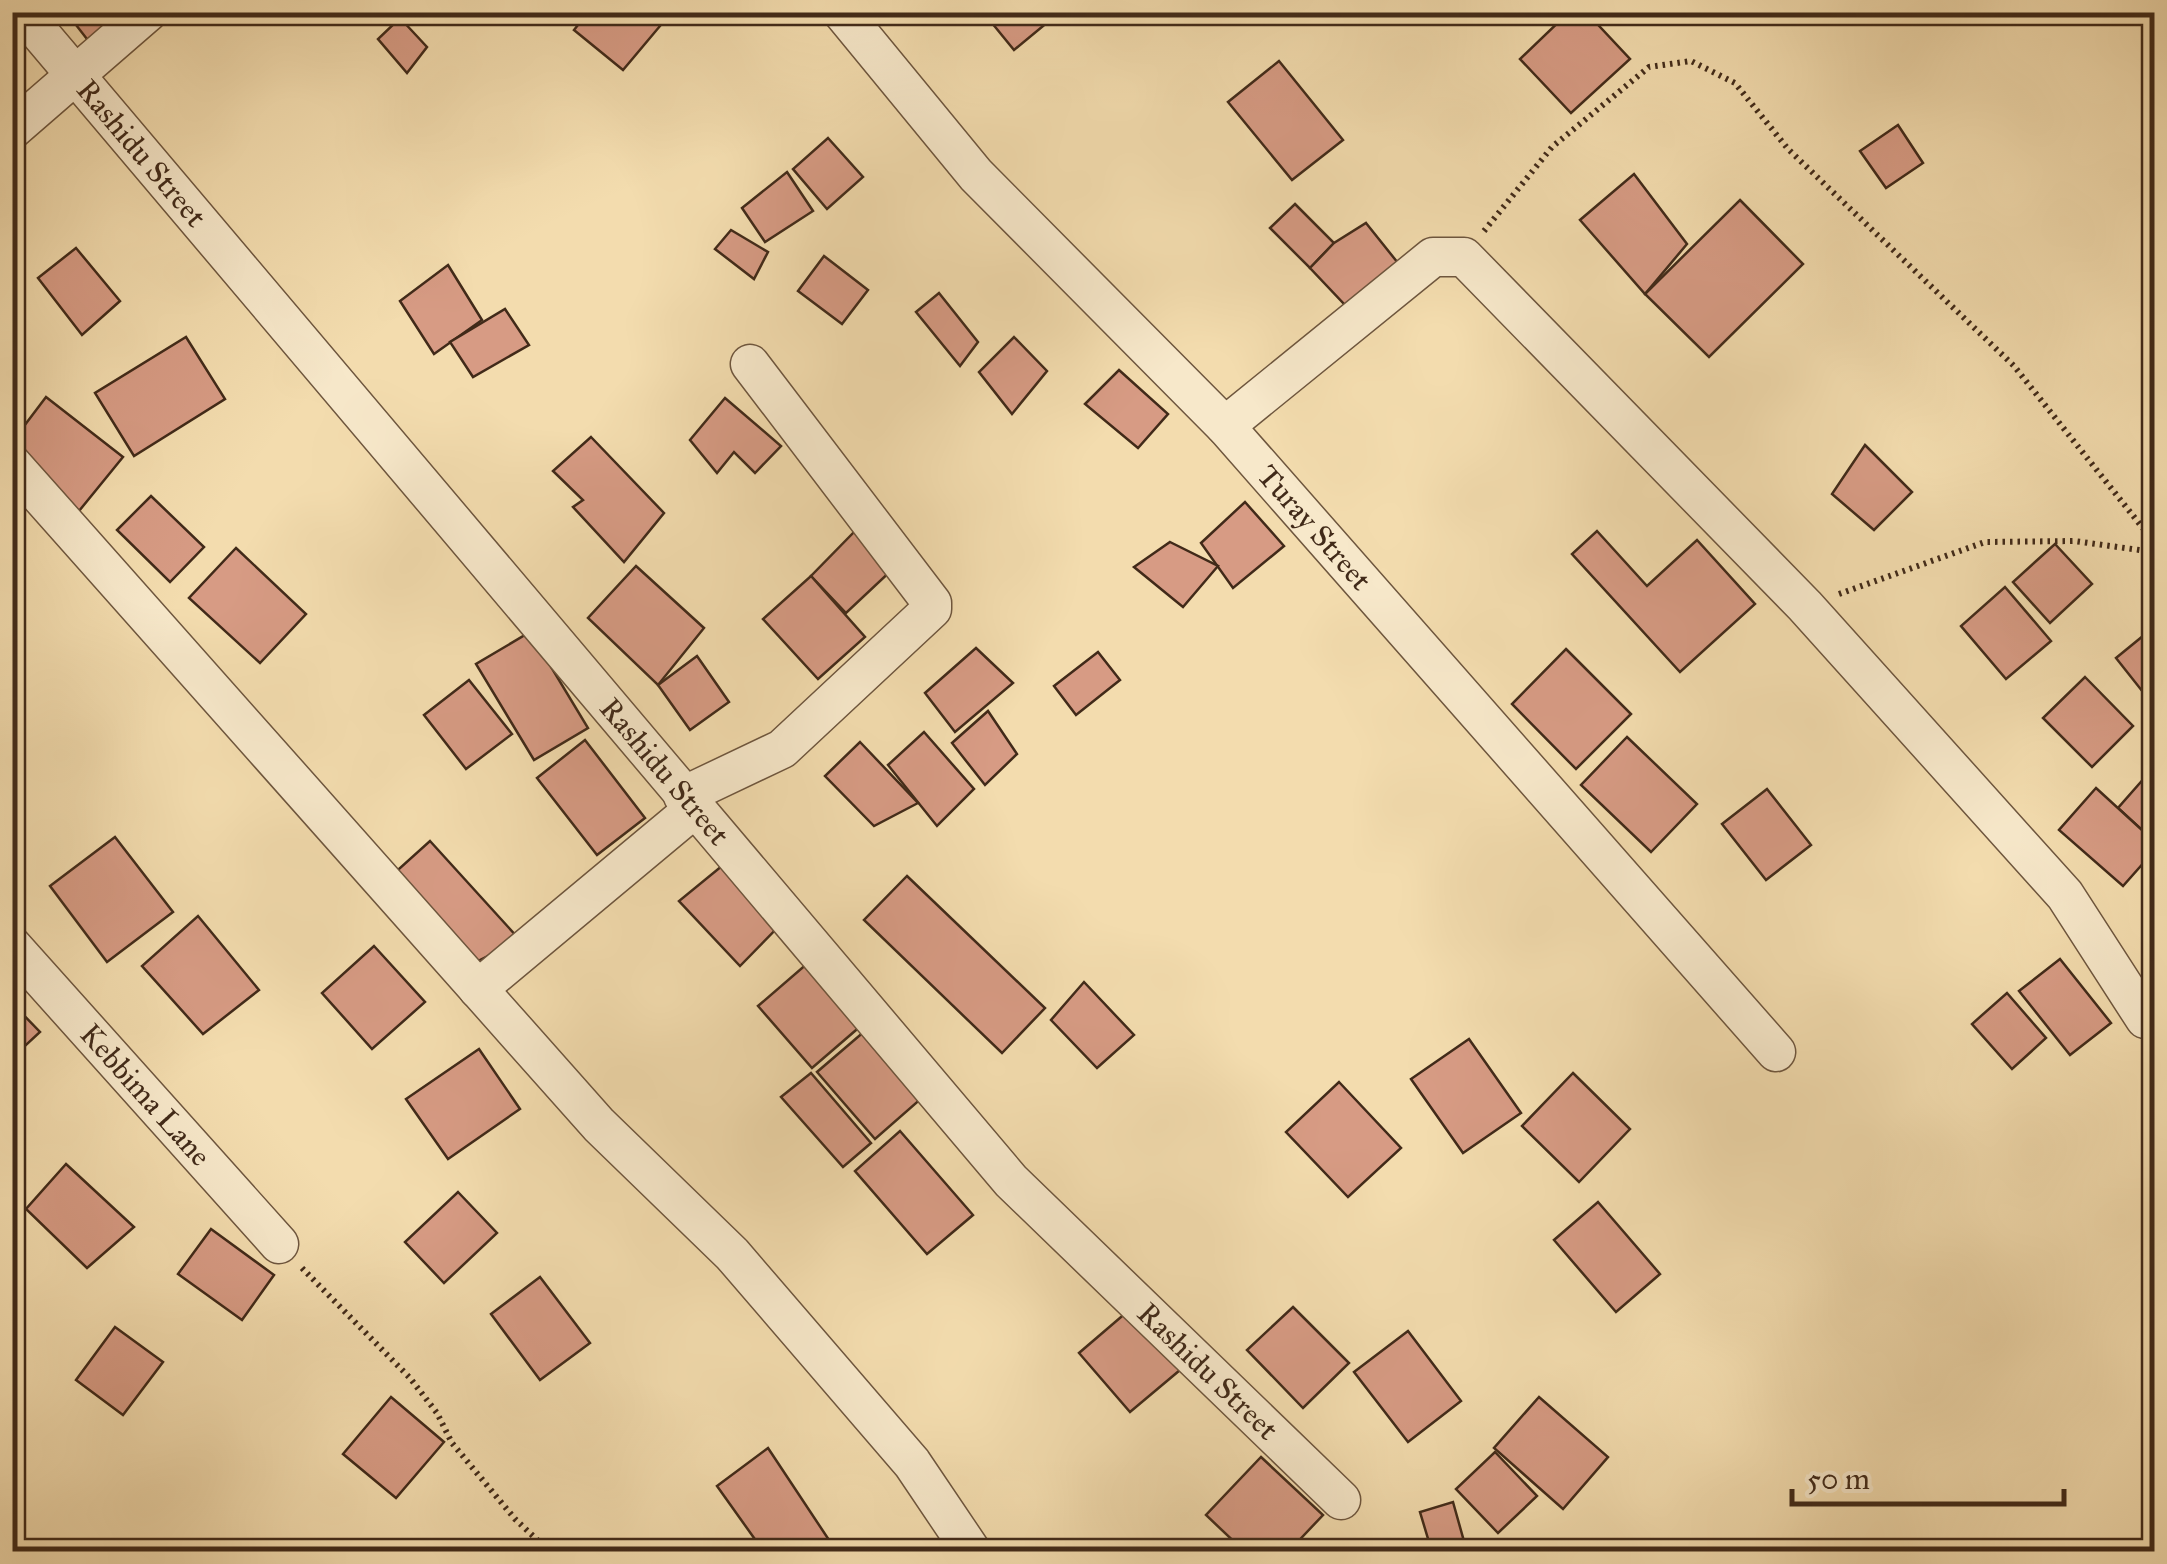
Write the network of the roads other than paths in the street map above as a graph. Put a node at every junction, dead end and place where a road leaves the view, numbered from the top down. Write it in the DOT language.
graph roads {
  1 [pos="22,12"];
  2 [pos="148,12"];
  3 [pos="842,12"];
  4 [pos="76,77"];
  5 [pos="12,130"];
  6 [pos="750,364"];
  7 [pos="1225,426"];
  8 [pos="12,464"];
  9 [pos="689,802"];
  10 [pos="12,946"];
  11 [pos="478,989"];
  12 [pos="2145,1019"];
  13 [pos="1776,1052"];
  14 [pos="278,1244"];
  15 [pos="1341,1500"];
  16 [pos="972,1552"];
  1 -- 4 [label="street, Rashidu Street"];
  2 -- 4 [label="street"];
  3 -- 7 [label="street, Turay Street"];
  4 -- 5 [label="street"];
  4 -- 9 [label="street, Rashidu Street"];
  6 -- 9 [label="street"];
  7 -- 12 [label="street"];
  7 -- 13 [label="street, Turay Street"];
  8 -- 11 [label="street"];
  9 -- 11 [label="street"];
  9 -- 15 [label="street, Rashidu Street"];
  10 -- 14 [label="street, Kebbima Lane"];
  11 -- 16 [label="street"];
}
